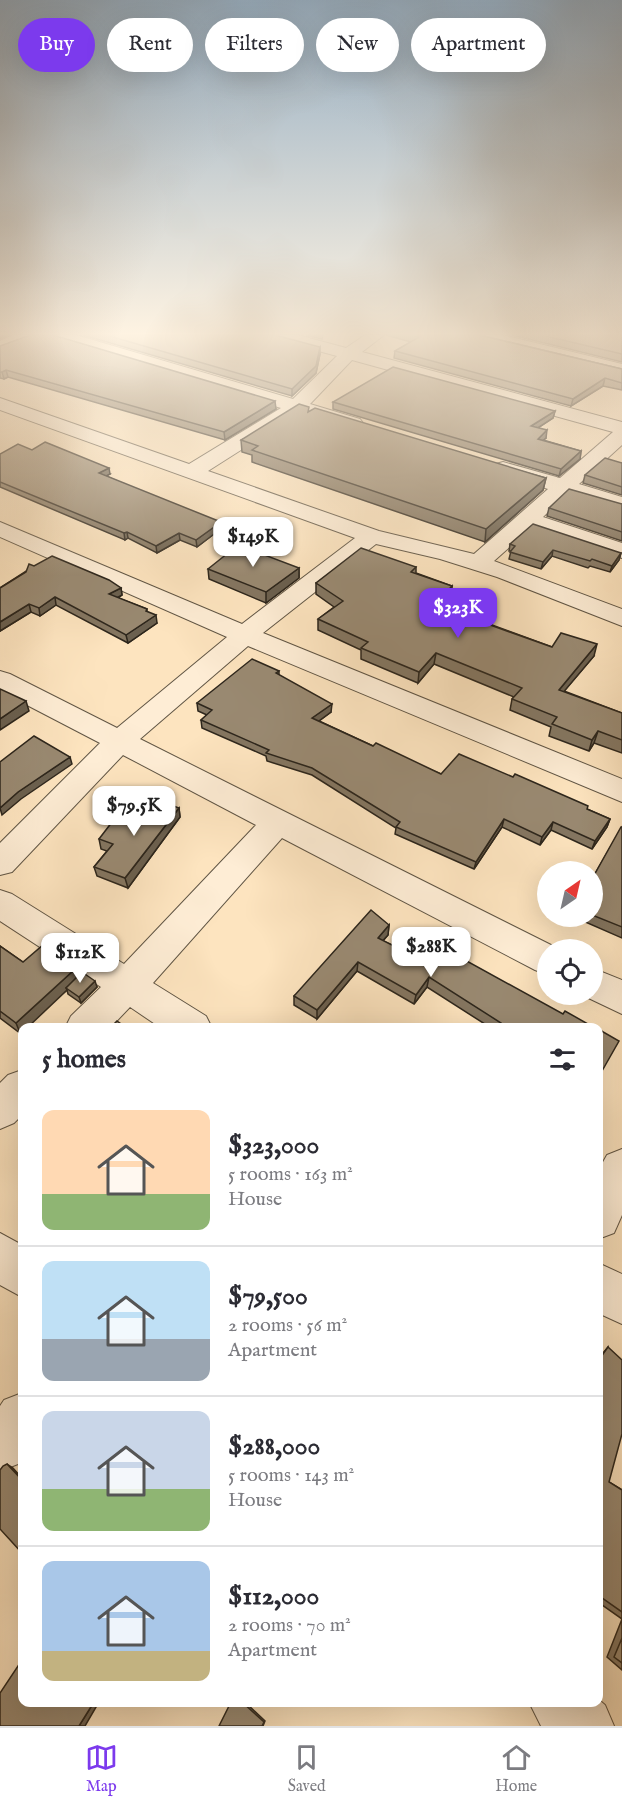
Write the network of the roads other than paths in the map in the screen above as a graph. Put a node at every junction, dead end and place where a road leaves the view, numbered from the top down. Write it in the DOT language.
graph roads {
  1 [pos="22,416"];
  2 [pos="282,416"];
  3 [pos="329,416"];
  4 [pos="577,416"];
  5 [pos="622,428"];
  6 [pos="374,429"];
  7 [pos="622,434"];
  8 [pos="484,463"];
  9 [pos="191,472"];
  10 [pos="562,486"];
  11 [pos="622,504"];
  12 [pos="527,519"];
  13 [pos="0,529"];
  14 [pos="372,536"];
  15 [pos="622,551"];
  16 [pos="478,563"];
  17 [pos="622,618"];
  18 [pos="244,635"];
  19 [pos="0,680"];
  20 [pos="120,741"];
  21 [pos="622,791"];
  22 [pos="278,822"];
  23 [pos="0,863"];
  24 [pos="0,903"];
  25 [pos="537,954"];
  26 [pos="128,985"];
  27 [pos="603,988"];
  28 [pos="622,998"];
  29 [pos="89,1023"];
  30 [pos="185,1023"];
  31 [pos="18,1092"];
  32 [pos="0,1110"];
  33 [pos="622,1170"];
  34 [pos="603,1207"];
  35 [pos="0,1256"];
  36 [pos="18,1271"];
  37 [pos="603,1289"];
  38 [pos="622,1301"];
  39 [pos="18,1423"];
  40 [pos="0,1446"];
  41 [pos="563,1707"];
  42 [pos="584,1726"];
  1 -- 9 [label="street"];
  2 -- 9 [label="street"];
  3 -- 6 [label="street"];
  4 -- 5 [label="street"];
  7 -- 10 [label="street"];
  8 -- 10 [label="street"];
  9 -- 14 [label="street"];
  10 -- 11 [label="street"];
  10 -- 12 [label="street"];
  12 -- 15 [label="street"];
  12 -- 16 [label="street"];
  13 -- 18 [label="street"];
  14 -- 16 [label="street"];
  14 -- 18 [label="street"];
  16 -- 17 [label="street"];
  18 -- 20 [label="street"];
  18 -- 21 [label="street"];
  19 -- 20 [label="street"];
  20 -- 22 [label="street"];
  20 -- 23 [label="street"];
  22 -- 25 [label="street"];
  22 -- 26 [label="street"];
  24 -- 26 [label="street"];
  26 -- 29 [label="street"];
  26 -- 30 [label="street"];
  27 -- 28 [label="street"];
  31 -- 32 [label="street"];
  33 -- 34 [label="street"];
  35 -- 36 [label="street"];
  37 -- 38 [label="street"];
  39 -- 40 [label="street"];
  41 -- 42 [label="street"];
}
